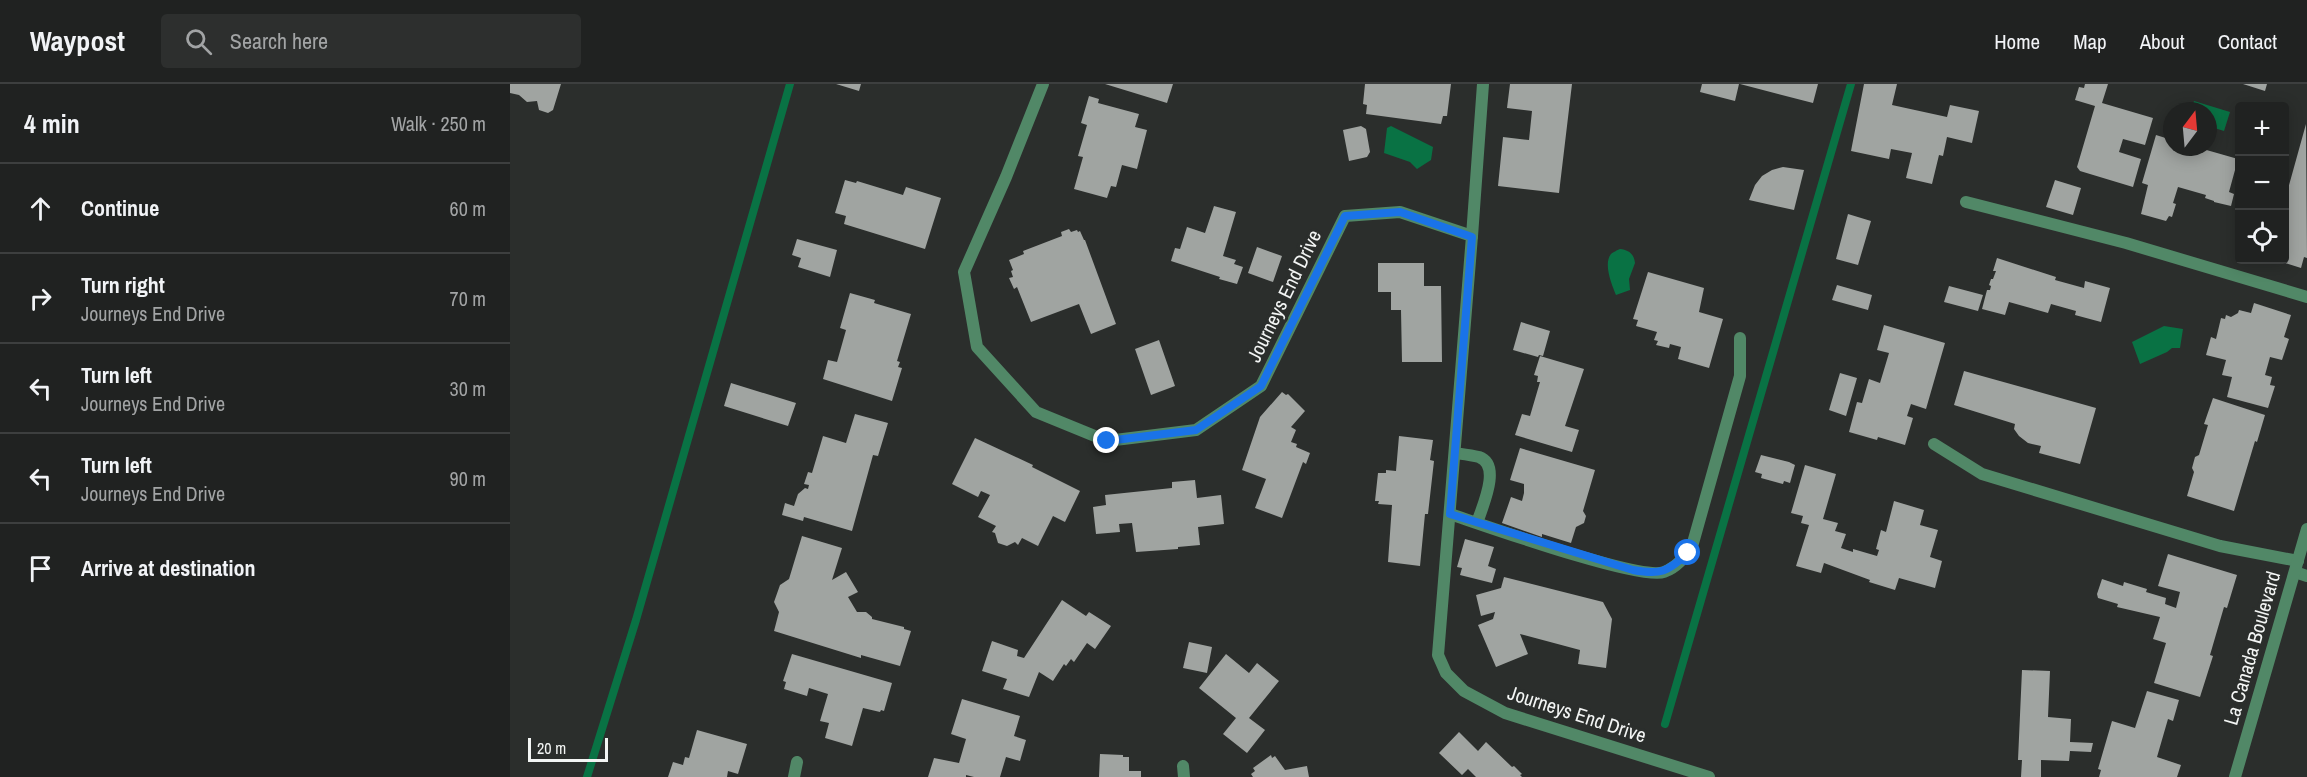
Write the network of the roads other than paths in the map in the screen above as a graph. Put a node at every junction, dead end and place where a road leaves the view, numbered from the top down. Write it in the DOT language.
graph roads {
  1 [pos="1042,84"];
  2 [pos="1483,84"];
  3 [pos="1966,202"];
  4 [pos="1472,237"];
  5 [pos="2307,297"];
  6 [pos="1740,338"];
  7 [pos="1934,444"];
  8 [pos="1455,453"];
  9 [pos="1450,514"];
  10 [pos="1477,523"];
  11 [pos="2307,529"];
  12 [pos="2300,570"];
  13 [pos="797,762"];
  14 [pos="794,777"];
  15 [pos="1709,777"];
  16 [pos="2235,777"];
  1 -- 4 [label="street, Journeys End Drive"];
  2 -- 4 [label="street"];
  3 -- 5 [label="street"];
  4 -- 8 [label="street, Journeys End Drive"];
  6 -- 10 [label="street"];
  7 -- 12 [label="street"];
  8 -- 9 [label="street, Journeys End Drive"];
  8 -- 10 [label="street"];
  9 -- 10 [label="street"];
  9 -- 15 [label="street, Journeys End Drive"];
  11 -- 12 [label="street, La Canada Boulevard"];
  12 -- 16 [label="street, La Canada Boulevard"];
  13 -- 14 [label="street"];
}
